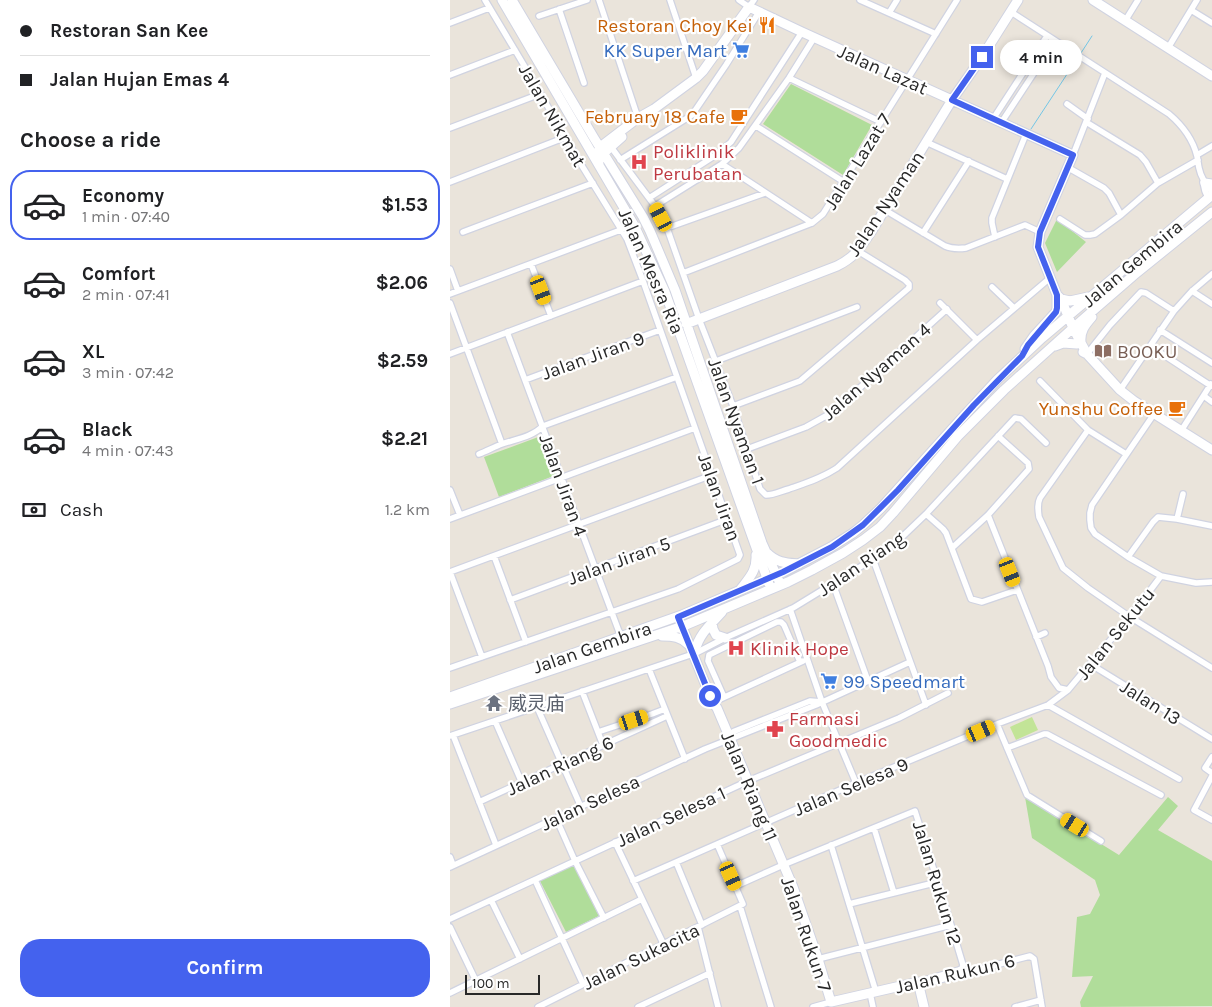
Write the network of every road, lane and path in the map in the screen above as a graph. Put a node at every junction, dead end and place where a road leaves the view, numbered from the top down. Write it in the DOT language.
graph roads {
  1 [pos="485,0"];
  2 [pos="502,0"];
  3 [pos="512,0"];
  4 [pos="587,0"];
  5 [pos="599,0"];
  6 [pos="670,0"];
  7 [pos="739,0"];
  8 [pos="860,0"];
  9 [pos="897,0"];
  10 [pos="957,0"];
  11 [pos="1018,0"];
  12 [pos="1093,0"];
  13 [pos="1138,0"];
  14 [pos="1197,0"];
  15 [pos="751,3"];
  16 [pos="489,8"];
  17 [pos="559,9"];
  18 [pos="1191,10"];
  19 [pos="759,12"];
  20 [pos="1010,12"];
  21 [pos="888,13"];
  22 [pos="539,16"];
  23 [pos="1125,21"];
  24 [pos="450,23"];
  25 [pos="1212,23"];
  26 [pos="802,32"];
  27 [pos="936,34"];
  28 [pos="1047,36"];
  29 [pos="814,38"];
  30 [pos="1055,41"];
  31 [pos="1168,48"];
  32 [pos="515,50"];
  33 [pos="1105,74"];
  34 [pos="450,75"];
  35 [pos="1212,76"];
  36 [pos="696,78"];
  37 [pos="789,78"];
  38 [pos="908,80"];
  39 [pos="584,83"];
  40 [pos="540,94"];
  41 [pos="952,100"];
  42 [pos="1067,104"];
  43 [pos="654,109"];
  44 [pos="638,118"];
  45 [pos="997,121"];
  46 [pos="1087,121"];
  47 [pos="881,122"];
  48 [pos="756,126"];
  49 [pos="450,128"];
  50 [pos="1026,134"];
  51 [pos="566,138"];
  52 [pos="586,142"];
  53 [pos="926,142"];
  54 [pos="1212,146"];
  55 [pos="603,150"];
  56 [pos="1073,155"];
  57 [pos="1197,157"];
  58 [pos="620,160"];
  59 [pos="969,161"];
  60 [pos="722,164"];
  61 [pos="600,165"];
  62 [pos="1067,167"];
  63 [pos="1007,179"];
  64 [pos="450,182"];
  65 [pos="844,182"];
  66 [pos="1206,182"];
  67 [pos="592,183"];
  68 [pos="1158,183"];
  69 [pos="765,193"];
  70 [pos="649,198"];
  71 [pos="1211,198"];
  72 [pos="635,203"];
  73 [pos="655,206"];
  74 [pos="885,210"];
  75 [pos="1121,215"];
  76 [pos="1209,215"];
  77 [pos="1060,219"];
  78 [pos="812,223"];
  79 [pos="634,225"];
  80 [pos="667,228"];
  81 [pos="622,230"];
  82 [pos="650,231"];
  83 [pos="463,232"];
  84 [pos="1040,232"];
  85 [pos="923,233"];
  86 [pos="994,237"];
  87 [pos="858,251"];
  88 [pos="531,264"];
  89 [pos="451,272"];
  90 [pos="683,273"];
  91 [pos="1212,274"];
  92 [pos="1050,278"];
  93 [pos="643,281"];
  94 [pos="992,287"];
  95 [pos="458,291"];
  96 [pos="1192,291"];
  97 [pos="450,294"];
  98 [pos="1092,295"];
  99 [pos="1059,298"];
  100 [pos="450,303"];
  101 [pos="940,303"];
  102 [pos="1212,304"];
  103 [pos="1098,306"];
  104 [pos="858,307"];
  105 [pos="1014,308"];
  106 [pos="947,309"];
  107 [pos="1174,311"];
  108 [pos="551,316"];
  109 [pos="1066,318"];
  110 [pos="699,319"];
  111 [pos="686,324"];
  112 [pos="660,330"];
  113 [pos="1070,330"];
  114 [pos="1160,330"];
  115 [pos="507,332"];
  116 [pos="977,340"];
  117 [pos="1079,343"];
  118 [pos="1150,346"];
  119 [pos="466,347"];
  120 [pos="1051,347"];
  121 [pos="450,354"];
  122 [pos="1087,354"];
  123 [pos="1022,356"];
  124 [pos="716,361"];
  125 [pos="1212,363"];
  126 [pos="677,377"];
  127 [pos="525,380"];
  128 [pos="1040,381"];
  129 [pos="1211,385"];
  130 [pos="1120,390"];
  131 [pos="1204,396"];
  132 [pos="1212,402"];
  133 [pos="732,406"];
  134 [pos="1154,414"];
  135 [pos="543,426"];
  136 [pos="694,428"];
  137 [pos="1088,430"];
  138 [pos="1181,430"];
  139 [pos="998,436"];
  140 [pos="1046,442"];
  141 [pos="502,444"];
  142 [pos="747,449"];
  143 [pos="1212,450"];
  144 [pos="479,454"];
  145 [pos="1126,454"];
  146 [pos="712,475"];
  147 [pos="562,477"];
  148 [pos="450,490"];
  149 [pos="1183,494"];
  150 [pos="926,514"];
  151 [pos="460,515"];
  152 [pos="988,515"];
  153 [pos="450,519"];
  154 [pos="728,519"];
  155 [pos="1177,519"];
  156 [pos="579,524"];
  157 [pos="1212,526"];
  158 [pos="952,548"];
  159 [pos="761,551"];
  160 [pos="494,556"];
  161 [pos="1128,557"];
  162 [pos="873,559"];
  163 [pos="800,564"];
  164 [pos="596,568"];
  165 [pos="450,572"];
  166 [pos="1161,576"];
  167 [pos="766,580"];
  168 [pos="778,580"];
  169 [pos="1212,582"];
  170 [pos="833,584"];
  171 [pos="770,589"];
  172 [pos="1018,590"];
  173 [pos="738,592"];
  174 [pos="510,600"];
  175 [pos="791,608"];
  176 [pos="726,609"];
  177 [pos="612,612"];
  178 [pos="680,616"];
  179 [pos="1130,617"];
  180 [pos="712,622"];
  181 [pos="684,626"];
  182 [pos="1045,633"];
  183 [pos="654,636"];
  184 [pos="621,637"];
  185 [pos="1036,637"];
  186 [pos="725,638"];
  187 [pos="526,642"];
  188 [pos="694,651"];
  189 [pos="482,657"];
  190 [pos="807,659"];
  191 [pos="800,662"];
  192 [pos="910,662"];
  193 [pos="1090,664"];
  194 [pos="450,668"];
  195 [pos="649,668"];
  196 [pos="1212,668"];
  197 [pos="868,681"];
  198 [pos="1068,690"];
  199 [pos="582,692"];
  200 [pos="948,693"];
  201 [pos="450,697"];
  202 [pos="719,702"];
  203 [pos="822,702"];
  204 [pos="450,704"];
  205 [pos="926,705"];
  206 [pos="1048,705"];
  207 [pos="537,706"];
  208 [pos="665,709"];
  209 [pos="667,716"];
  210 [pos="495,721"];
  211 [pos="997,724"];
  212 [pos="598,732"];
  213 [pos="452,736"];
  214 [pos="730,738"];
  215 [pos="1212,739"];
  216 [pos="840,743"];
  217 [pos="603,745"];
  218 [pos="1007,748"];
  219 [pos="1212,757"];
  220 [pos="685,759"];
  221 [pos="562,764"];
  222 [pos="1212,774"];
  223 [pos="1179,779"];
  224 [pos="748,780"];
  225 [pos="522,783"];
  226 [pos="856,783"];
  227 [pos="1161,795"];
  228 [pos="479,802"];
  229 [pos="581,806"];
  230 [pos="556,818"];
  231 [pos="1212,820"];
  232 [pos="766,823"];
  233 [pos="874,828"];
  234 [pos="1101,841"];
  235 [pos="615,842"];
  236 [pos="717,844"];
  237 [pos="496,845"];
  238 [pos="832,845"];
  239 [pos="450,856"];
  240 [pos="575,861"];
  241 [pos="676,862"];
  242 [pos="783,865"];
  243 [pos="452,866"];
  244 [pos="535,880"];
  245 [pos="633,881"];
  246 [pos="938,882"];
  247 [pos="736,886"];
  248 [pos="894,893"];
  249 [pos="642,899"];
  250 [pos="491,900"];
  251 [pos="850,904"];
  252 [pos="742,905"];
  253 [pos="604,918"];
  254 [pos="450,919"];
  255 [pos="700,926"];
  256 [pos="951,926"];
  257 [pos="450,927"];
  258 [pos="562,938"];
  259 [pos="663,943"];
  260 [pos="863,948"];
  261 [pos="520,958"];
  262 [pos="818,959"];
  263 [pos="710,973"];
  264 [pos="476,981"];
  265 [pos="918,982"];
  266 [pos="584,984"];
  267 [pos="873,992"];
  268 [pos="450,993"];
  269 [pos="828,1004"];
  270 [pos="1042,1004"];
  271 [pos="538,1007"];
  272 [pos="638,1007"];
  273 [pos="718,1007"];
  274 [pos="771,1007"];
  275 [pos="813,1007"];
  276 [pos="873,1007"];
  277 [pos="924,1007"];
  278 [pos="1015,1007"];
  1 -- 16 [label="street, Jalan Nikmat"];
  2 -- 52 [label="main road, Jalan Mesra Ria"];
  3 -- 55 [label="main road, Jalan Mesra Ria"];
  4 -- 17 [label="street"];
  5 -- 44 [label="street"];
  6 -- 36 [label="street"];
  7 -- 15 [label="street"];
  8 -- 21 [label="street"];
  9 -- 21 [label="street"];
  10 -- 27 [label="street, Jalan Lazat 7"];
  11 -- 20 [label="main road, Jalan Nyaman"];
  12 -- 23 [label="main road"];
  13 -- 23 [label="street"];
  14 -- 18 [label="street"];
  15 -- 19 [label="main road, Jalan Lazat"];
  15 -- 36 [label="main road"];
  16 -- 24 [label="street"];
  16 -- 32 [label="street, Jalan Nikmat"];
  17 -- 22 [label="street"];
  17 -- 39 [label="street"];
  18 -- 25 [label="street"];
  18 -- 31 [label="street"];
  19 -- 26 [label="main road, Jalan Lazat"];
  19 -- 58 [label="street"];
  20 -- 28 [label="street"];
  20 -- 41 [label="main road, Jalan Nyaman"];
  21 -- 27 [label="street"];
  23 -- 31 [label="main road"];
  26 -- 29 [label="main road, Jalan Lazat"];
  26 -- 70 [label="street"];
  27 -- 38 [label="street, Jalan Lazat 7"];
  28 -- 30 [label="street"];
  28 -- 45 [label="street"];
  29 -- 37 [label="street"];
  29 -- 38 [label="main road, Jalan Lazat"];
  30 -- 33 [label="street"];
  30 -- 45 [label="street"];
  31 -- 35 [label="main road"];
  32 -- 34 [label="street"];
  32 -- 40 [label="street, Jalan Nikmat"];
  33 -- 46 [label="street"];
  33 -- 57 [label="street"];
  36 -- 43 [label="main road"];
  37 -- 47 [label="street"];
  37 -- 48 [label="street"];
  38 -- 41 [label="main road, Jalan Lazat"];
  38 -- 47 [label="street, Jalan Lazat 7"];
  40 -- 49 [label="street"];
  40 -- 51 [label="street, Jalan Nikmat"];
  41 -- 45 [label="main road, Jalan Lazat"];
  41 -- 53 [label="main road, Jalan Nyaman"];
  42 -- 46 [label="street"];
  43 -- 44 [label="main road"];
  43 -- 55 [label="main road"];
  44 -- 55 [label="main road"];
  45 -- 50 [label="main road, Jalan Lazat"];
  46 -- 56 [label="street"];
  46 -- 68 [label="street"];
  47 -- 65 [label="street, Jalan Lazat 7"];
  48 -- 60 [label="street"];
  48 -- 65 [label="street"];
  50 -- 56 [label="main road, Jalan Lazat"];
  50 -- 63 [label="street"];
  51 -- 64 [label="street"];
  51 -- 67 [label="street, Jalan Nikmat"];
  52 -- 55 [label="main road"];
  52 -- 61 [label="main road, Jalan Mesra Ria"];
  53 -- 59 [label="street"];
  53 -- 74 [label="main road, Jalan Nyaman"];
  54 -- 57 [label="street"];
  55 -- 58 [label="street, Jalan Nyaman 1"];
  55 -- 61 [label="main road"];
  55 -- 72 [label="main road, Jalan Mesra Ria"];
  56 -- 62 [label="main road"];
  57 -- 66 [label="street"];
  57 -- 68 [label="street"];
  58 -- 70 [label="street, Jalan Nyaman 1"];
  59 -- 63 [label="street"];
  59 -- 85 [label="street"];
  60 -- 69 [label="street"];
  60 -- 73 [label="street"];
  61 -- 79 [label="main road, Jalan Mesra Ria"];
  62 -- 75 [label="street"];
  62 -- 84 [label="main road"];
  63 -- 86 [label="street"];
  65 -- 78 [label="street, Jalan Lazat 7"];
  66 -- 71 [label="street"];
  67 -- 81 [label="street, Jalan Nikmat"];
  67 -- 83 [label="street"];
  68 -- 75 [label="street"];
  69 -- 78 [label="street"];
  69 -- 80 [label="street"];
  70 -- 73 [label="street, Jalan Nyaman 1"];
  71 -- 76 [label="street"];
  71 -- 98 [label="main road, Jalan Gembira"];
  72 -- 79 [label="main road"];
  72 -- 82 [label="main road, Jalan Mesra Ria"];
  73 -- 80 [label="street, Jalan Nyaman 1"];
  74 -- 85 [label="street"];
  74 -- 87 [label="main road, Jalan Nyaman"];
  75 -- 77 [label="street"];
  76 -- 103 [label="main road, Jalan Gembira"];
  78 -- 90 [label="street, Jalan Lazat 7"];
  79 -- 81 [label="street"];
  79 -- 82 [label="main road"];
  79 -- 159 [label="main road, Jalan Mesra Ria"];
  80 -- 90 [label="street, Jalan Nyaman 1"];
  81 -- 88 [label="street"];
  81 -- 93 [label="street, Jalan Jiran"];
  82 -- 111 [label="main road, Jalan Mesra Ria"];
  84 -- 86 [label="street"];
  84 -- 92 [label="main road"];
  85 -- 86 [label="street"];
  87 -- 110 [label="main road, Jalan Nyaman"];
  87 -- 133 [label="street"];
  88 -- 95 [label="street"];
  88 -- 108 [label="street"];
  89 -- 95 [label="street"];
  90 -- 110 [label="street, Jalan Nyaman 1"];
  91 -- 96 [label="street"];
  92 -- 99 [label="main road"];
  92 -- 105 [label="street, Jalan Nyaman 1"];
  93 -- 108 [label="street"];
  93 -- 112 [label="street, Jalan Jiran"];
  94 -- 105 [label="street"];
  95 -- 97 [label="street"];
  96 -- 102 [label="street"];
  96 -- 107 [label="street"];
  98 -- 99 [label="main road"];
  98 -- 109 [label="main road, Jalan Gembira"];
  99 -- 109 [label="main road"];
  99 -- 123 [label="main road"];
  100 -- 119 [label="street"];
  101 -- 106 [label="street"];
  103 -- 113 [label="main road, Jalan Gembira"];
  103 -- 117 [label="main road"];
  104 -- 124 [label="street"];
  105 -- 116 [label="street, Jalan Nyaman 1"];
  106 -- 116 [label="street"];
  106 -- 142 [label="street, Jalan Nyaman 4"];
  107 -- 114 [label="street"];
  107 -- 122 [label="street"];
  108 -- 115 [label="street"];
  109 -- 113 [label="main road"];
  109 -- 123 [label="main road, Jalan Gembira"];
  110 -- 111 [label="main road, Jalan Nyaman"];
  110 -- 124 [label="street, Jalan Nyaman 1"];
  111 -- 159 [label="main road, Jalan Mesra Ria"];
  112 -- 126 [label="street, Jalan Jiran"];
  112 -- 127 [label="street, Jalan Jiran 9"];
  113 -- 117 [label="main road"];
  113 -- 120 [label="main road, Jalan Gembira"];
  114 -- 118 [label="street"];
  114 -- 125 [label="street"];
  115 -- 119 [label="street"];
  115 -- 127 [label="street, Jalan Jiran 4"];
  116 -- 142 [label="street, Jalan Nyaman 1"];
  117 -- 120 [label="main road"];
  117 -- 122 [label="main road"];
  118 -- 129 [label="street"];
  118 -- 130 [label="street"];
  119 -- 121 [label="street"];
  119 -- 141 [label="street"];
  120 -- 168 [label="main road, Jalan Gembira"];
  122 -- 130 [label="main road"];
  123 -- 163 [label="main road, Jalan Gembira"];
  124 -- 133 [label="street, Jalan Nyaman 1"];
  126 -- 135 [label="street"];
  126 -- 136 [label="street, Jalan Jiran"];
  127 -- 135 [label="street, Jalan Jiran 4"];
  128 -- 137 [label="street"];
  129 -- 131 [label="street"];
  130 -- 134 [label="main road"];
  131 -- 132 [label="street"];
  131 -- 138 [label="street"];
  133 -- 142 [label="street, Jalan Nyaman 1"];
  134 -- 138 [label="main road"];
  134 -- 145 [label="street"];
  135 -- 141 [label="street"];
  135 -- 147 [label="street, Jalan Jiran 4"];
  136 -- 146 [label="street, Jalan Jiran"];
  136 -- 147 [label="street"];
  137 -- 145 [label="street"];
  137 -- 179 [label="street"];
  138 -- 143 [label="main road"];
  139 -- 140 [label="street, Jalan Riang"];
  139 -- 150 [label="street, Jalan Riang"];
  139 -- 152 [label="street"];
  141 -- 144 [label="street"];
  145 -- 161 [label="street"];
  146 -- 154 [label="street, Jalan Jiran"];
  146 -- 156 [label="street"];
  147 -- 151 [label="street"];
  147 -- 156 [label="street, Jalan Jiran 4"];
  148 -- 151 [label="street"];
  149 -- 155 [label="street"];
  150 -- 158 [label="street"];
  150 -- 162 [label="street, Jalan Riang"];
  151 -- 153 [label="street"];
  152 -- 158 [label="street"];
  152 -- 172 [label="street"];
  154 -- 164 [label="street, Jalan Jiran 5"];
  154 -- 177 [label="street, Jalan Jiran"];
  155 -- 157 [label="street"];
  155 -- 161 [label="street"];
  156 -- 160 [label="street"];
  156 -- 164 [label="street, Jalan Jiran 4"];
  158 -- 172 [label="street"];
  159 -- 163 [label="main road"];
  159 -- 167 [label="main road, Jalan Mesra Ria"];
  159 -- 168 [label="main road, Jalan Mesra Ria"];
  159 -- 173 [label="main road"];
  160 -- 165 [label="street"];
  160 -- 174 [label="street"];
  161 -- 166 [label="street"];
  162 -- 170 [label="street, Jalan Riang"];
  162 -- 192 [label="street"];
  163 -- 168 [label="main road, Jalan Gembira"];
  164 -- 174 [label="street, Jalan Jiran 5"];
  164 -- 177 [label="street, Jalan Jiran 4"];
  165 -- 189 [label="street"];
  166 -- 169 [label="street"];
  166 -- 179 [label="street, Jalan Sekutu"];
  167 -- 168 [label="main road, Jalan Gembira"];
  167 -- 171 [label="main road, Jalan Mesra Ria"];
  167 -- 173 [label="main road, Jalan Gembira"];
  168 -- 171 [label="main road, Jalan Gembira"];
  170 -- 175 [label="street, Jalan Riang"];
  170 -- 197 [label="street"];
  171 -- 176 [label="main road, Jalan Gembira"];
  172 -- 185 [label="street"];
  173 -- 178 [label="main road, Jalan Gembira"];
  174 -- 187 [label="street"];
  175 -- 186 [label="street, Jalan Riang"];
  175 -- 190 [label="street"];
  175 -- 203 [label="street"];
  176 -- 180 [label="main road"];
  176 -- 181 [label="main road, Jalan Gembira"];
  177 -- 184 [label="street, Jalan Jiran 4"];
  177 -- 187 [label="street, Jalan Jiran"];
  178 -- 181 [label="main road, Jalan Riang 11"];
  178 -- 184 [label="main road, Jalan Gembira"];
  179 -- 193 [label="street, Jalan Sekutu"];
  179 -- 196 [label="street"];
  180 -- 186 [label="main road"];
  180 -- 188 [label="main road"];
  181 -- 183 [label="main road, Jalan Gembira"];
  181 -- 188 [label="main road, Jalan Riang 11"];
  182 -- 185 [label="street"];
  183 -- 188 [label="main road"];
  183 -- 204 [label="main road, Jalan Gembira"];
  184 -- 201 [label="main road, Jalan Gembira"];
  185 -- 198 [label="street"];
  186 -- 188 [label="street, Jalan Riang"];
  187 -- 189 [label="street, Jalan Jiran"];
  188 -- 195 [label="street, Jalan Riang"];
  188 -- 202 [label="main road, Jalan Riang 11"];
  189 -- 194 [label="street, Jalan Jiran"];
  190 -- 191 [label="street"];
  190 -- 203 [label="street"];
  191 -- 202 [label="street"];
  191 -- 202 [label="street"];
  192 -- 197 [label="street, Jalan Selesa"];
  192 -- 205 [label="street"];
  193 -- 198 [label="street, Jalan Sekutu"];
  193 -- 215 [label="street, Jalan 13"];
  195 -- 199 [label="street, Jalan Riang"];
  195 -- 208 [label="street"];
  197 -- 203 [label="street, Jalan Selesa"];
  198 -- 206 [label="street, Jalan Selesa 9"];
  199 -- 207 [label="street, Jalan Riang"];
  199 -- 212 [label="street"];
  200 -- 205 [label="street, Jalan Selesa 1"];
  202 -- 214 [label="main road, Jalan Riang 11"];
  203 -- 214 [label="street, Jalan Selesa"];
  203 -- 216 [label="street"];
  205 -- 216 [label="street, Jalan Selesa 1"];
  206 -- 211 [label="street, Jalan Selesa 9"];
  206 -- 223 [label="street"];
  207 -- 210 [label="street, Jalan Riang"];
  207 -- 221 [label="street"];
  208 -- 209 [label="street"];
  208 -- 212 [label="street, Jalan Riang 6"];
  209 -- 217 [label="street, Jalan Riang 6"];
  209 -- 220 [label="street"];
  210 -- 213 [label="street, Jalan Riang"];
  210 -- 225 [label="street"];
  211 -- 218 [label="street"];
  211 -- 226 [label="street, Jalan Selesa 9"];
  212 -- 217 [label="street"];
  213 -- 228 [label="street"];
  214 -- 220 [label="street, Jalan Selesa"];
  214 -- 224 [label="main road, Jalan Riang 11"];
  216 -- 224 [label="street, Jalan Selesa 1"];
  216 -- 226 [label="street"];
  217 -- 221 [label="street, Jalan Riang 6"];
  218 -- 227 [label="street"];
  218 -- 234 [label="street"];
  219 -- 222 [label="street"];
  220 -- 229 [label="street, Jalan Selesa"];
  221 -- 225 [label="street, Jalan Riang 6"];
  221 -- 229 [label="street"];
  222 -- 231 [label="street"];
  224 -- 232 [label="main road, Jalan Riang 11"];
  224 -- 235 [label="street, Jalan Selesa 1"];
  225 -- 228 [label="street, Jalan Riang 6"];
  226 -- 232 [label="street, Jalan Selesa 9"];
  228 -- 237 [label="street"];
  229 -- 230 [label="street, Jalan Selesa"];
  230 -- 237 [label="street, Jalan Selesa"];
  230 -- 240 [label="street"];
  232 -- 236 [label="street, Jalan Selesa 9"];
  232 -- 242 [label="main road, Jalan Riang 11"];
  233 -- 238 [label="street"];
  233 -- 246 [label="street, Jalan Rukun 12"];
  233 -- 248 [label="street"];
  235 -- 240 [label="street, Jalan Selesa 1"];
  235 -- 245 [label="street"];
  236 -- 241 [label="street, Jalan Selesa 9"];
  236 -- 247 [label="street"];
  237 -- 243 [label="street, Jalan Selesa"];
  238 -- 242 [label="street"];
  238 -- 251 [label="street"];
  239 -- 243 [label="street"];
  240 -- 244 [label="street, Jalan Selesa 1"];
  240 -- 253 [label="street"];
  241 -- 245 [label="street, Jalan Selesa 9"];
  241 -- 255 [label="street"];
  242 -- 247 [label="street"];
  242 -- 262 [label="main road, Jalan Rukun 7"];
  244 -- 250 [label="street, Jalan Selesa 1"];
  244 -- 258 [label="street"];
  245 -- 249 [label="street"];
  246 -- 248 [label="street"];
  246 -- 256 [label="street, Jalan Rukun 12"];
  247 -- 252 [label="street"];
  248 -- 251 [label="street"];
  249 -- 253 [label="street"];
  249 -- 259 [label="street"];
  250 -- 254 [label="street, Jalan Selesa 1"];
  250 -- 261 [label="street"];
  251 -- 260 [label="street"];
  252 -- 255 [label="street, Jalan Sukacita"];
  252 -- 274 [label="street"];
  253 -- 258 [label="street"];
  255 -- 259 [label="street, Jalan Sukacita"];
  255 -- 263 [label="street"];
  256 -- 260 [label="street"];
  256 -- 265 [label="street, Jalan Rukun 12"];
  257 -- 264 [label="street"];
  258 -- 261 [label="street"];
  258 -- 266 [label="street"];
  259 -- 266 [label="street, Jalan Sukacita"];
  260 -- 262 [label="street"];
  260 -- 267 [label="street"];
  261 -- 264 [label="street"];
  262 -- 269 [label="main road, Jalan Rukun 7"];
  263 -- 272 [label="street"];
  263 -- 273 [label="street"];
  264 -- 268 [label="street"];
  265 -- 267 [label="main road, Jalan Rukun 6"];
  265 -- 270 [label="street, Jalan Rukun 6"];
  265 -- 277 [label="main road"];
  266 -- 271 [label="street, Jalan Sukacita"];
  267 -- 269 [label="main road, Jalan Rukun 6"];
  267 -- 276 [label="street"];
  269 -- 275 [label="street, Jalan Rukun 6"];
  270 -- 278 [label="street"];
}
